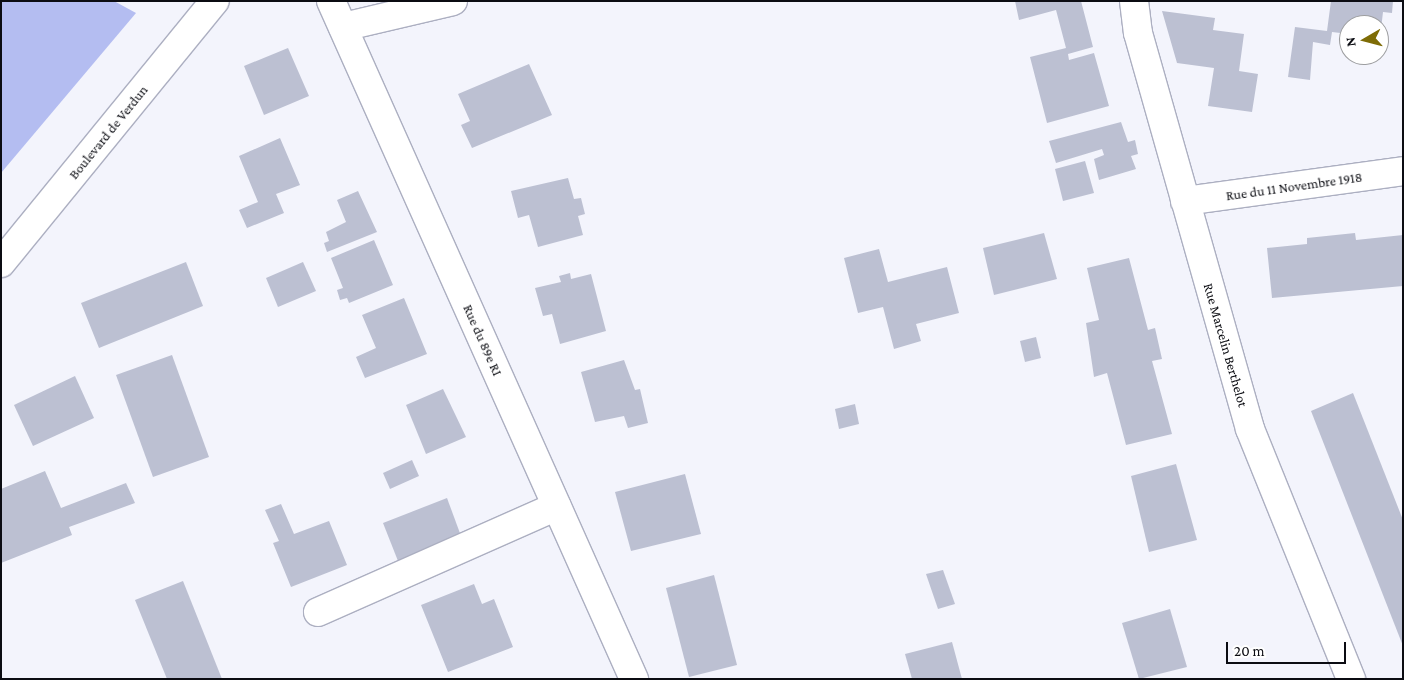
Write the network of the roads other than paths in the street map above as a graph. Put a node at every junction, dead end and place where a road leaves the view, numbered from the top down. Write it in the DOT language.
graph roads {
  1 [pos="215,1"];
  2 [pos="331,1"];
  3 [pos="453,1"];
  4 [pos="1134,1"];
  5 [pos="343,27"];
  6 [pos="1403,171"];
  7 [pos="1185,201"];
  8 [pos="1,263"];
  9 [pos="557,506"];
  10 [pos="318,612"];
  11 [pos="634,679"];
  12 [pos="1351,679"];
  1 -- 8 [label="street, Boulevard de Verdun"];
  2 -- 5 [label="street, Rue du 89e RI"];
  3 -- 5 [label="street"];
  4 -- 7 [label="street, Rue Marcelin Berthelot"];
  5 -- 9 [label="street, Rue du 89e RI"];
  6 -- 7 [label="street, Rue du 11 Novembre 1918"];
  7 -- 12 [label="street, Rue Marcelin Berthelot"];
  9 -- 10 [label="street"];
  9 -- 11 [label="street, Rue du 89e RI"];
}
